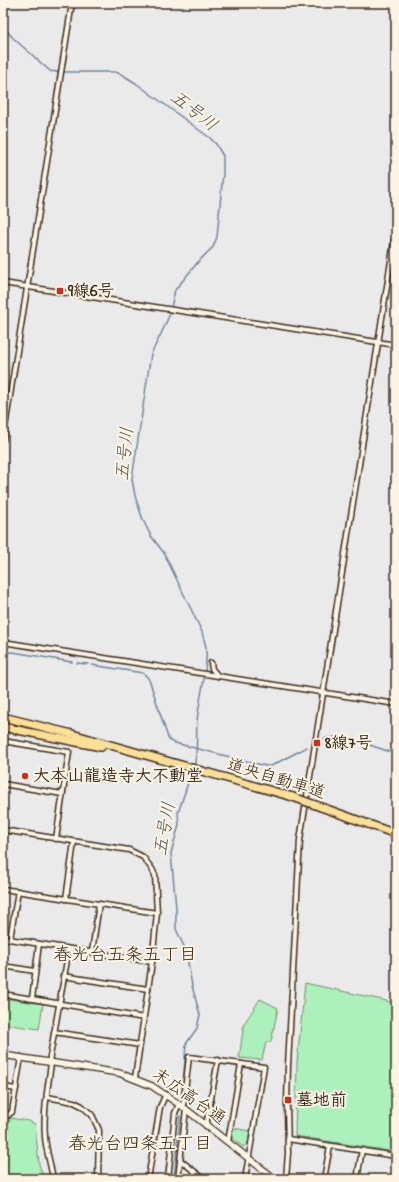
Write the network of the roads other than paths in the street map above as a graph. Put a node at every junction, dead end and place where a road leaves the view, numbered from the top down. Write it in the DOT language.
graph roads {
  1 [pos="72,3"];
  2 [pos="396,229"];
  3 [pos="3,283"];
  4 [pos="27,287"];
  5 [pos="378,342"];
  6 [pos="396,345"];
  7 [pos="3,440"];
  8 [pos="3,642"];
  9 [pos="211,663"];
  10 [pos="218,676"];
  11 [pos="323,693"];
  12 [pos="396,704"];
  13 [pos="3,717"];
  14 [pos="3,727"];
  15 [pos="3,741"];
  16 [pos="146,756"];
  17 [pos="3,784"];
  18 [pos="62,794"];
  19 [pos="3,830"];
  20 [pos="396,834"];
  21 [pos="56,839"];
  22 [pos="74,842"];
  23 [pos="3,889"];
  24 [pos="18,891"];
  25 [pos="66,899"];
  26 [pos="99,904"];
  27 [pos="157,913"];
  28 [pos="3,938"];
  29 [pos="10,939"];
  30 [pos="39,944"];
  31 [pos="69,949"];
  32 [pos="92,952"];
  33 [pos="152,962"];
  34 [pos="3,966"];
  35 [pos="35,971"];
  36 [pos="63,976"];
  37 [pos="148,989"];
  38 [pos="3,994"];
  39 [pos="32,999"];
  40 [pos="59,1004"];
  41 [pos="144,1018"];
  42 [pos="54,1032"];
  43 [pos="140,1045"];
  44 [pos="3,1055"];
  45 [pos="21,1057"];
  46 [pos="218,1060"];
  47 [pos="50,1062"];
  48 [pos="241,1064"];
  49 [pos="135,1078"];
  50 [pos="3,1086"];
  51 [pos="16,1089"];
  52 [pos="166,1094"];
  53 [pos="47,1097"];
  54 [pos="183,1107"];
  55 [pos="3,1116"];
  56 [pos="206,1126"];
  57 [pos="288,1139"];
  58 [pos="228,1142"];
  59 [pos="330,1146"];
  60 [pos="362,1150"];
  61 [pos="396,1156"];
  62 [pos="248,1158"];
  63 [pos="180,1160"];
  64 [pos="53,1179"];
  65 [pos="98,1179"];
  66 [pos="148,1179"];
  67 [pos="168,1179"];
  68 [pos="178,1179"];
  69 [pos="204,1179"];
  70 [pos="245,1179"];
  71 [pos="275,1179"];
  72 [pos="286,1179"];
  73 [pos="324,1179"];
  74 [pos="357,1179"];
  1 -- 4 [label="street"];
  2 -- 5 [label="street"];
  3 -- 4 [label="street"];
  4 -- 5 [label="street"];
  4 -- 7 [label="street"];
  5 -- 6 [label="street"];
  5 -- 11 [label="street"];
  8 -- 10 [label="street"];
  9 -- 10 [label="street"];
  10 -- 11 [label="street"];
  11 -- 12 [label="street"];
  11 -- 57 [label="street"];
  13 -- 16 [label="highway, 道央自動車道"];
  14 -- 16 [label="highway, 道央自動車道"];
  15 -- 18 [label="street"];
  16 -- 20 [label="highway, 道央自動車道, bridge"];
  17 -- 18 [label="street"];
  18 -- 21 [label="street"];
  19 -- 21 [label="street"];
  21 -- 22 [label="street"];
  22 -- 25 [label="street"];
  22 -- 27 [label="street"];
  23 -- 24 [label="street"];
  24 -- 25 [label="street"];
  24 -- 29 [label="street"];
  25 -- 26 [label="street"];
  26 -- 27 [label="street"];
  26 -- 32 [label="street"];
  27 -- 33 [label="street"];
  28 -- 29 [label="street"];
  29 -- 30 [label="street"];
  30 -- 31 [label="street"];
  30 -- 35 [label="street"];
  31 -- 32 [label="street"];
  31 -- 36 [label="street"];
  32 -- 33 [label="street"];
  33 -- 37 [label="street"];
  34 -- 35 [label="street"];
  35 -- 39 [label="street"];
  36 -- 37 [label="street"];
  36 -- 40 [label="street"];
  37 -- 41 [label="street"];
  38 -- 39 [label="street"];
  39 -- 40 [label="street"];
  40 -- 41 [label="street"];
  40 -- 42 [label="street"];
  41 -- 43 [label="street"];
  42 -- 43 [label="street"];
  42 -- 47 [label="street"];
  43 -- 49 [label="street"];
  44 -- 45 [label="street, 末広高台通"];
  45 -- 47 [label="street, 末広高台通"];
  45 -- 51 [label="street"];
  46 -- 48 [label="street"];
  46 -- 54 [label="street"];
  46 -- 56 [label="street"];
  47 -- 49 [label="street, 末広高台通"];
  47 -- 53 [label="street"];
  48 -- 58 [label="street"];
  48 -- 62 [label="street"];
  49 -- 52 [label="street, 末広高台通"];
  50 -- 51 [label="street"];
  51 -- 55 [label="street"];
  52 -- 54 [label="street, 末広高台通"];
  52 -- 66 [label="street"];
  53 -- 64 [label="street"];
  53 -- 65 [label="street"];
  54 -- 56 [label="street, 末広高台通"];
  54 -- 63 [label="street"];
  54 -- 67 [label="street"];
  56 -- 58 [label="street, 末広高台通"];
  57 -- 59 [label="street"];
  57 -- 72 [label="street"];
  58 -- 62 [label="street, 末広高台通"];
  59 -- 60 [label="street"];
  59 -- 73 [label="street"];
  60 -- 61 [label="street"];
  60 -- 74 [label="street"];
  62 -- 70 [label="street"];
  62 -- 71 [label="street, 末広高台通"];
  63 -- 68 [label="street"];
  63 -- 69 [label="street"];
}
